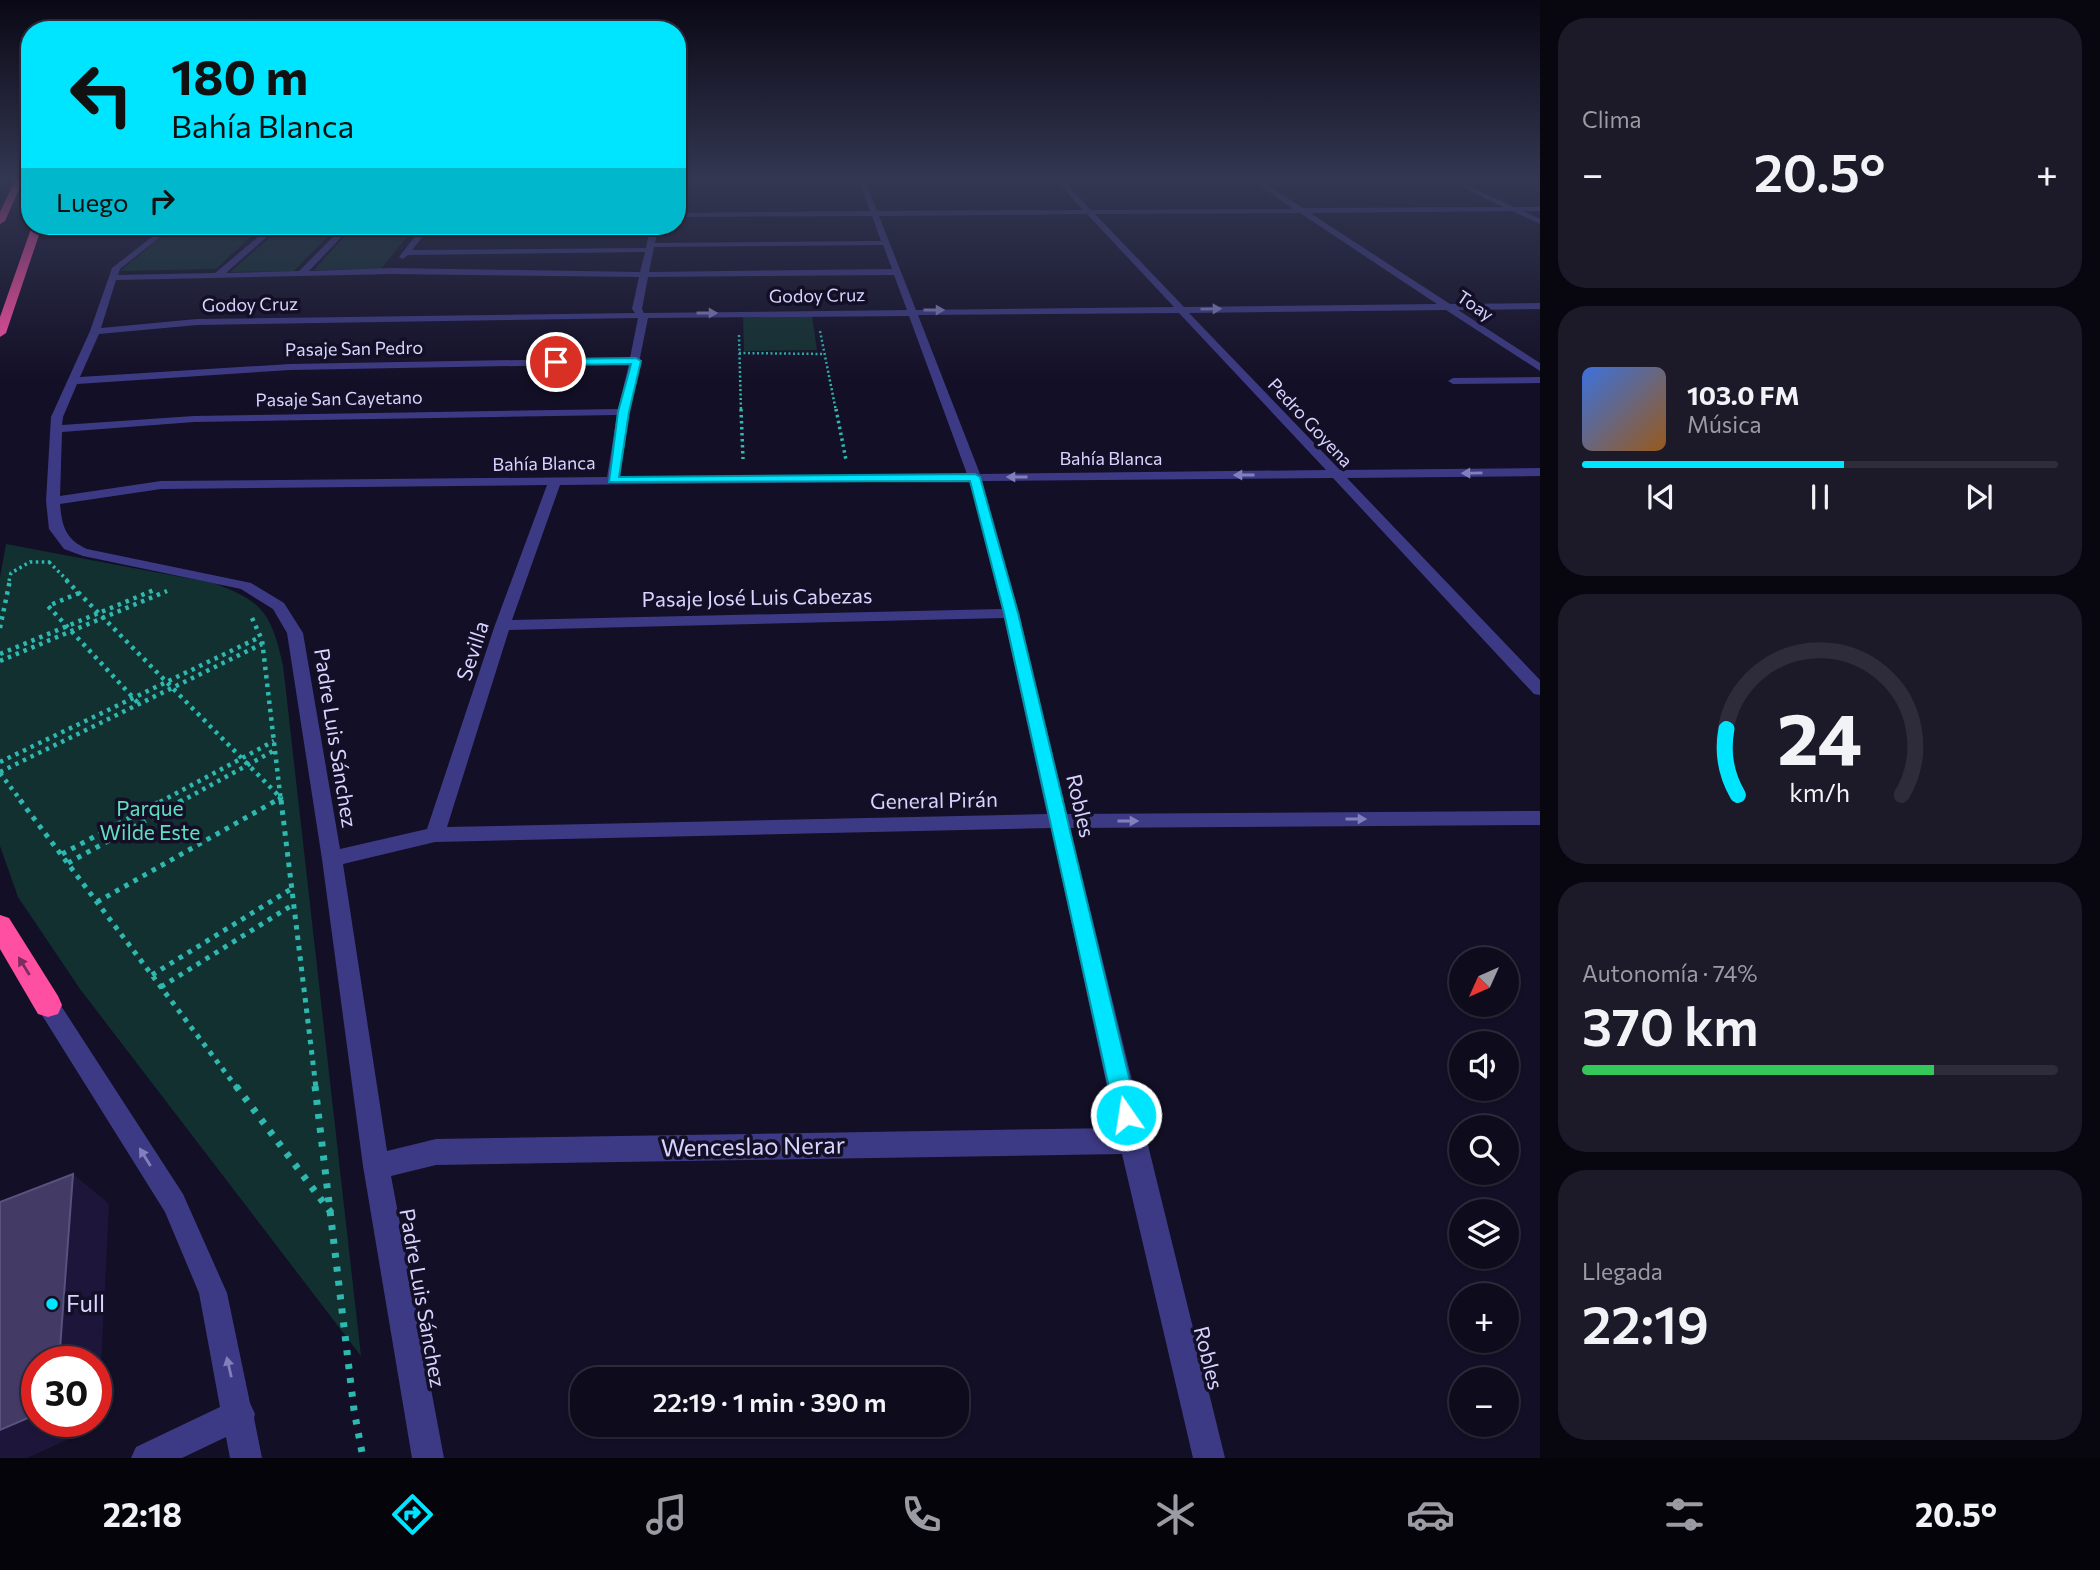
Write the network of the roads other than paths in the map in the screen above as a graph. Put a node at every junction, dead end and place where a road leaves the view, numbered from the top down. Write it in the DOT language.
graph roads {
  1 [pos="30,246"];
  2 [pos="143,246"];
  3 [pos="252,246"];
  4 [pos="328,246"];
  5 [pos="412,246"];
  6 [pos="706,246"];
  7 [pos="887,246"];
  8 [pos="1122,246"];
  9 [pos="1357,246"];
  10 [pos="649,247"];
  11 [pos="407,253"];
  12 [pos="392,271"];
  13 [pos="895,272"];
  14 [pos="301,274"];
  15 [pos="644,274"];
  16 [pos="218,275"];
  17 [pos="112,278"];
  18 [pos="1447,306"];
  19 [pos="1540,306"];
  20 [pos="1179,309"];
  21 [pos="910,311"];
  22 [pos="638,314"];
  23 [pos="95,331"];
  24 [pos="0,333"];
  25 [pos="636,361"];
  26 [pos="1540,368"];
  27 [pos="1540,380"];
  28 [pos="73,381"];
  29 [pos="1453,381"];
  30 [pos="624,412"];
  31 [pos="55,429"];
  32 [pos="1540,472"];
  33 [pos="1335,474"];
  34 [pos="975,477"];
  35 [pos="613,480"];
  36 [pos="555,481"];
  37 [pos="53,501"];
  38 [pos="1011,613"];
  39 [pos="503,625"];
  40 [pos="1540,690"];
  41 [pos="1540,818"];
  42 [pos="1060,821"];
  43 [pos="435,835"];
  44 [pos="332,859"];
  45 [pos="0,926"];
  46 [pos="48,1005"];
  47 [pos="1132,1141"];
  48 [pos="376,1166"];
  49 [pos="240,1414"];
  50 [pos="147,1458"];
  51 [pos="246,1458"];
  52 [pos="428,1458"];
  53 [pos="1209,1458"];
  1 -- 24 [label="highway"];
  2 -- 17 [label="street, Padre Luis Sánchez"];
  3 -- 16 [label="street"];
  4 -- 14 [label="street"];
  5 -- 11 [label="street"];
  6 -- 10 [label="street"];
  7 -- 13 [label="street, Robles"];
  8 -- 20 [label="street, Pedro Goyena"];
  9 -- 18 [label="street, Toay"];
  10 -- 11 [label="street"];
  10 -- 15 [label="street"];
  11 -- 12 [label="street"];
  12 -- 14 [label="street"];
  12 -- 15 [label="street"];
  13 -- 15 [label="street"];
  13 -- 21 [label="street, Robles"];
  14 -- 16 [label="street"];
  15 -- 22 [label="street"];
  16 -- 17 [label="street"];
  17 -- 23 [label="street, Padre Luis Sánchez"];
  18 -- 19 [label="street, Godoy Cruz"];
  20 -- 18 [label="street, Godoy Cruz, one-way"];
  18 -- 26 [label="street, Toay"];
  21 -- 20 [label="street, Godoy Cruz, one-way"];
  20 -- 33 [label="street, Pedro Goyena"];
  22 -- 21 [label="street, Godoy Cruz, one-way"];
  21 -- 34 [label="street, Robles"];
  22 -- 23 [label="street, Godoy Cruz"];
  22 -- 25 [label="street"];
  23 -- 28 [label="street, Padre Luis Sánchez"];
  25 -- 28 [label="street, Pasaje San Pedro"];
  25 -- 30 [label="street"];
  27 -- 29 [label="street"];
  28 -- 31 [label="street, Padre Luis Sánchez"];
  30 -- 31 [label="street, Pasaje San Cayetano"];
  30 -- 35 [label="street"];
  31 -- 37 [label="street, Padre Luis Sánchez"];
  32 -- 33 [label="street, Bahía Blanca, one-way"];
  33 -- 34 [label="street, Bahía Blanca, one-way"];
  33 -- 40 [label="street, Pedro Goyena"];
  34 -- 35 [label="street, Bahía Blanca"];
  34 -- 38 [label="street, Robles"];
  35 -- 36 [label="street, Bahía Blanca"];
  36 -- 37 [label="street, Bahía Blanca"];
  36 -- 39 [label="street, Sevilla"];
  37 -- 44 [label="street, Padre Luis Sánchez"];
  38 -- 39 [label="street, Pasaje José Luis Cabezas"];
  38 -- 42 [label="street, Robles"];
  39 -- 43 [label="street, Sevilla"];
  42 -- 41 [label="street, General Pirán, one-way"];
  42 -- 43 [label="street, General Pirán"];
  42 -- 47 [label="street, Robles"];
  43 -- 44 [label="street, General Pirán"];
  44 -- 48 [label="street, Padre Luis Sánchez"];
  46 -- 45 [label="highway, one-way"];
  49 -- 46 [label="street, one-way"];
  47 -- 48 [label="street, Wenceslao Nerar"];
  47 -- 53 [label="street, Robles"];
  48 -- 52 [label="street, Padre Luis Sánchez"];
  49 -- 50 [label="street"];
  49 -- 51 [label="street"];
}
